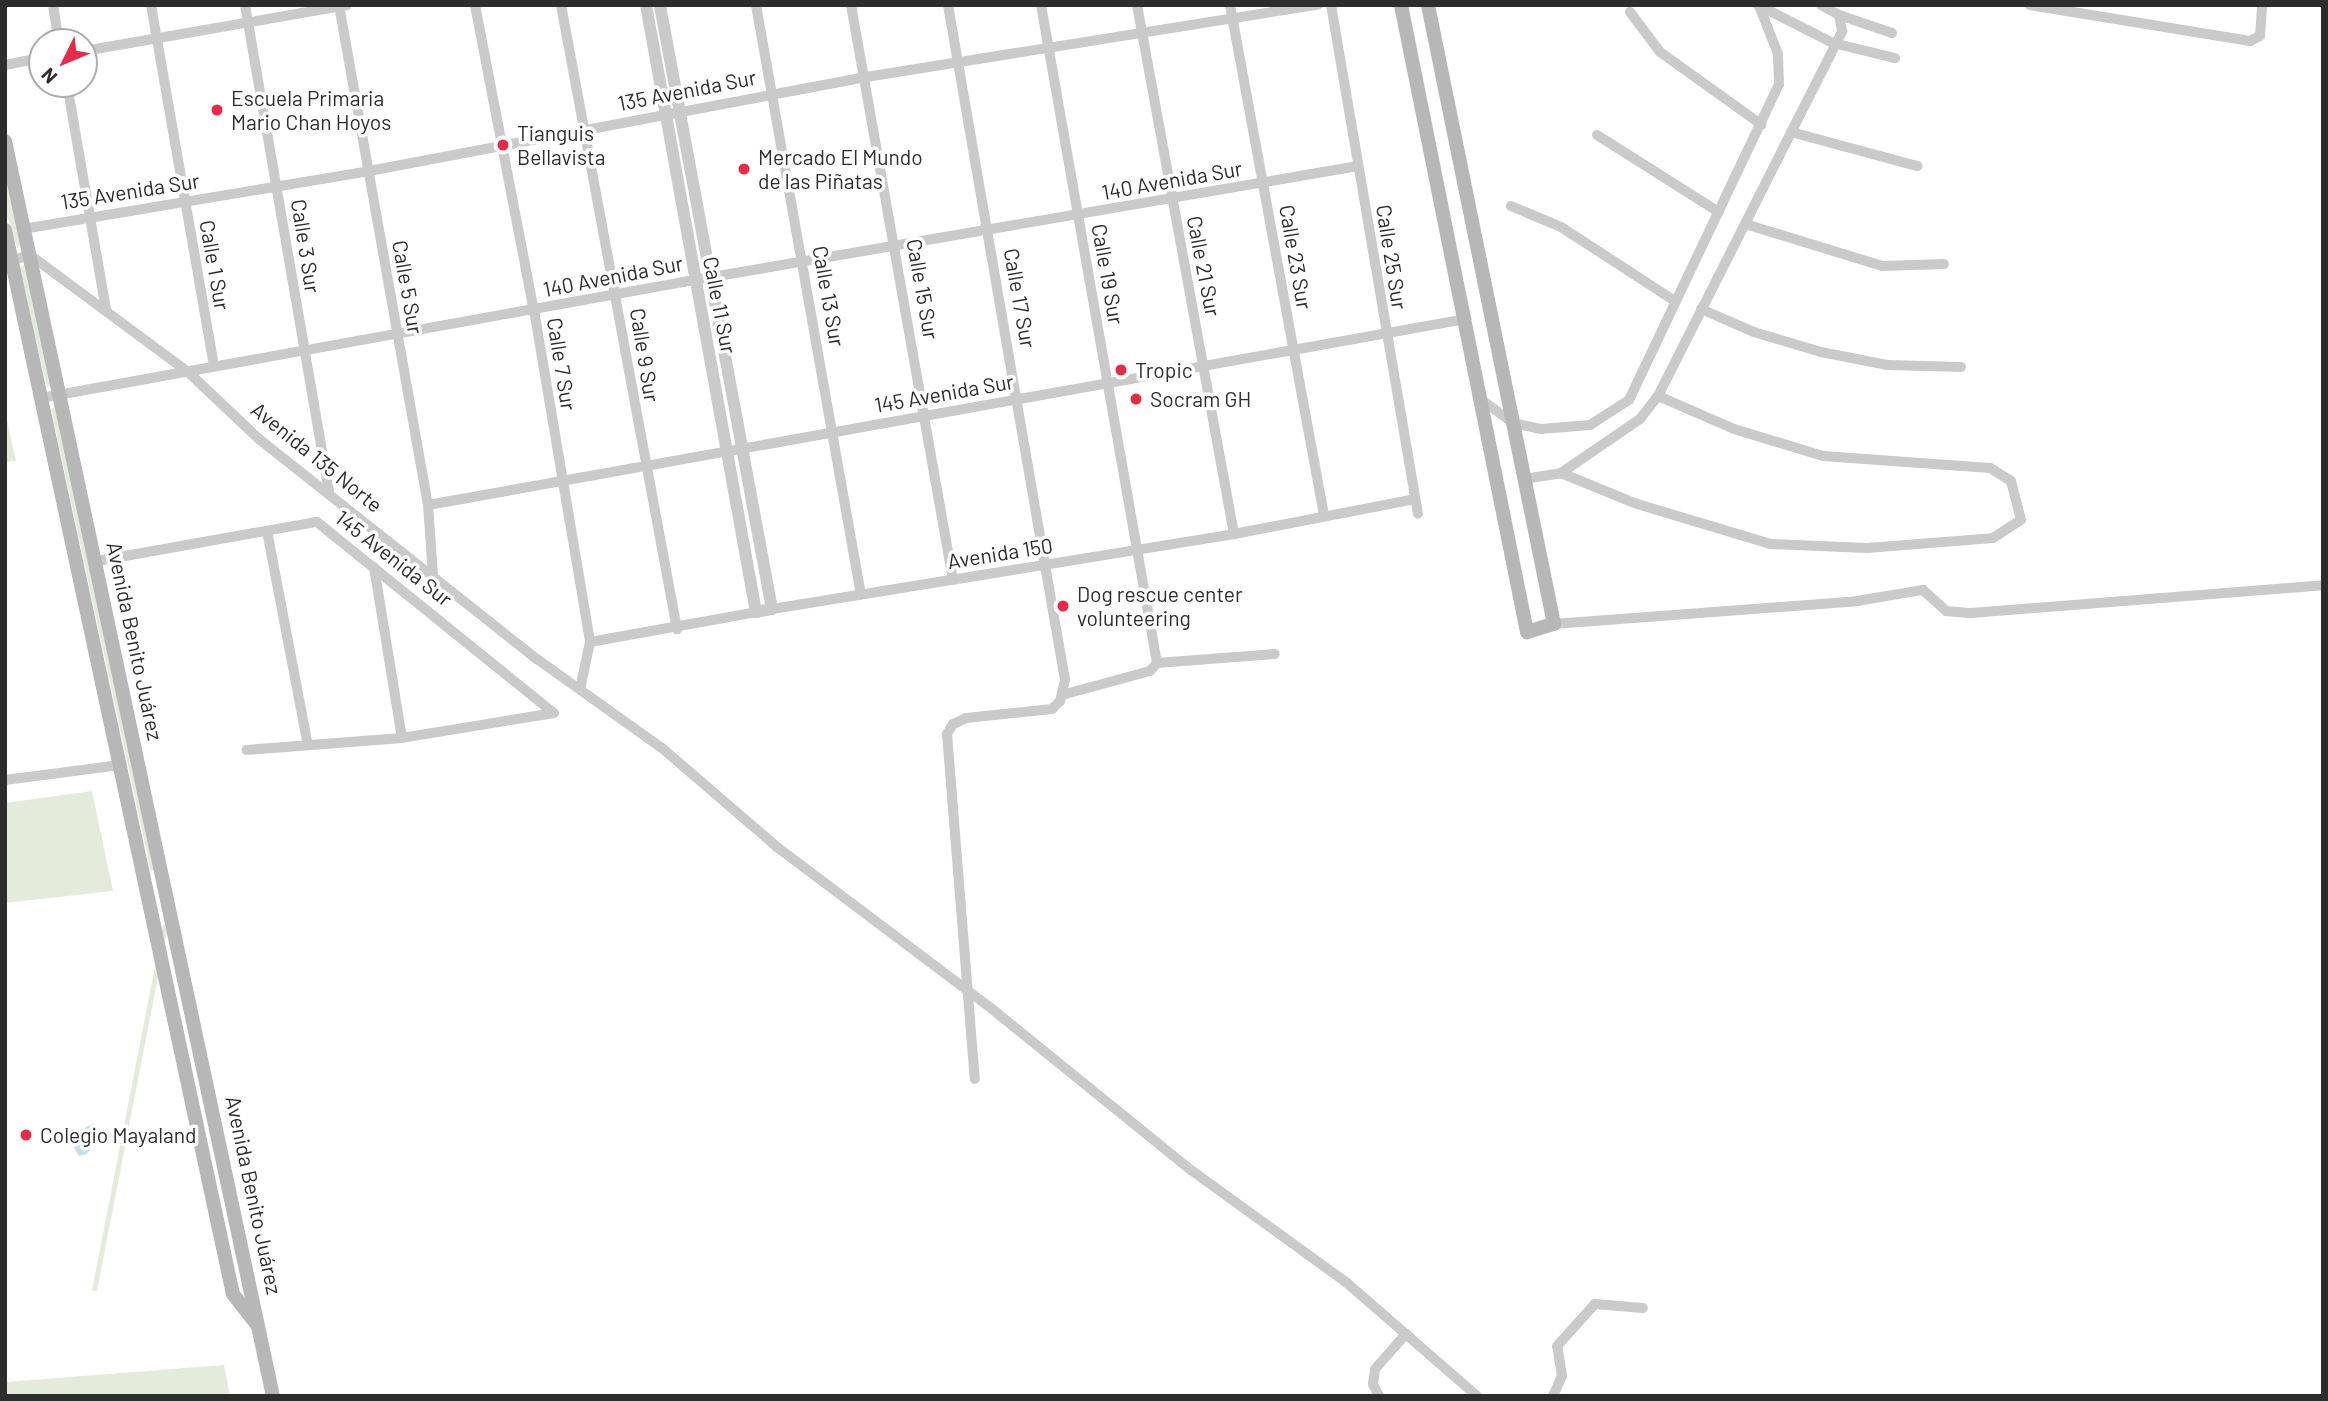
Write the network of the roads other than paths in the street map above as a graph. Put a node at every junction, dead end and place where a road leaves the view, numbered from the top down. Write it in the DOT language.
graph roads {
  1 [pos="53,5"];
  2 [pos="150,5"];
  3 [pos="245,5"];
  4 [pos="475,5"];
  5 [pos="561,5"];
  6 [pos="646,5"];
  7 [pos="660,5"];
  8 [pos="756,5"];
  9 [pos="851,5"];
  10 [pos="948,5"];
  11 [pos="1041,5"];
  12 [pos="1137,5"];
  13 [pos="1318,5"];
  14 [pos="1331,5"];
  15 [pos="1401,5"];
  16 [pos="1428,5"];
  17 [pos="1821,5"];
  18 [pos="2030,5"];
  19 [pos="2262,5"];
  20 [pos="342,6"];
  21 [pos="1759,6"];
  22 [pos="2071,9"];
  23 [pos="1231,11"];
  24 [pos="1630,12"];
  25 [pos="1839,15"];
  26 [pos="248,23"];
  27 [pos="57,28"];
  28 [pos="1142,32"];
  29 [pos="1892,33"];
  30 [pos="156,40"];
  31 [pos="1833,43"];
  32 [pos="1049,48"];
  33 [pos="98,49"];
  34 [pos="1895,58"];
  35 [pos="28,61"];
  36 [pos="960,63"];
  37 [pos="5,65"];
  38 [pos="866,77"];
  39 [pos="773,94"];
  40 [pos="1447,97"];
  41 [pos="70,98"];
  42 [pos="679,110"];
  43 [pos="1423,111"];
  44 [pos="665,113"];
  45 [pos="1762,125"];
  46 [pos="586,129"];
  47 [pos="1791,132"];
  48 [pos="1597,135"];
  49 [pos="5,141"];
  50 [pos="503,145"];
  51 [pos="1358,166"];
  52 [pos="1917,166"];
  53 [pos="369,170"];
  54 [pos="1264,184"];
  55 [pos="277,186"];
  56 [pos="1172,199"];
  57 [pos="184,202"];
  58 [pos="1511,206"];
  59 [pos="1719,212"];
  60 [pos="1078,215"];
  61 [pos="92,216"];
  62 [pos="1745,224"];
  63 [pos="23,229"];
  64 [pos="5,230"];
  65 [pos="988,231"];
  66 [pos="896,247"];
  67 [pos="30,255"];
  68 [pos="8,262"];
  69 [pos="804,263"];
  70 [pos="1944,264"];
  71 [pos="711,277"];
  72 [pos="695,279"];
  73 [pos="615,294"];
  74 [pos="1675,301"];
  75 [pos="106,309"];
  76 [pos="1701,309"];
  77 [pos="534,310"];
  78 [pos="1466,319"];
  79 [pos="396,334"];
  80 [pos="1386,335"];
  81 [pos="1293,350"];
  82 [pos="303,351"];
  83 [pos="214,366"];
  84 [pos="1961,368"];
  85 [pos="1204,369"];
  86 [pos="187,371"];
  87 [pos="1109,385"];
  88 [pos="60,395"];
  89 [pos="1658,396"];
  90 [pos="41,398"];
  91 [pos="1019,399"];
  92 [pos="1483,401"];
  93 [pos="925,415"];
  94 [pos="1513,423"];
  95 [pos="833,431"];
  96 [pos="734,449"];
  97 [pos="644,465"];
  98 [pos="1561,473"];
  99 [pos="1524,479"];
  100 [pos="562,482"];
  101 [pos="330,492"];
  102 [pos="1415,499"];
  103 [pos="428,505"];
  104 [pos="1418,514"];
  105 [pos="1324,515"];
  106 [pos="267,531"];
  107 [pos="1234,534"];
  108 [pos="1139,549"];
  109 [pos="97,561"];
  110 [pos="1048,566"];
  111 [pos="373,567"];
  112 [pos="433,575"];
  113 [pos="953,580"];
  114 [pos="2323,585"];
  115 [pos="861,595"];
  116 [pos="772,609"];
  117 [pos="756,612"];
  118 [pos="1553,624"];
  119 [pos="677,629"];
  120 [pos="590,642"];
  121 [pos="1275,654"];
  122 [pos="1157,663"];
  123 [pos="580,689"];
  124 [pos="1062,695"];
  125 [pos="402,738"];
  126 [pos="308,745"];
  127 [pos="246,750"];
  128 [pos="120,765"];
  129 [pos="5,780"];
  130 [pos="965,988"];
  131 [pos="975,1079"];
  132 [pos="1643,1308"];
  133 [pos="256,1323"];
  134 [pos="1406,1334"];
  135 [pos="273,1396"];
  136 [pos="1379,1396"];
  137 [pos="1478,1396"];
  138 [pos="1553,1396"];
  1 -- 27 [label="street"];
  2 -- 30 [label="street, Calle 1 Sur"];
  3 -- 26 [label="street, Calle 3 Sur"];
  4 -- 50 [label="street, Calle 7 Sur"];
  5 -- 46 [label="street, Calle 9 Sur"];
  6 -- 44 [label="street, Calle 11 Sur"];
  7 -- 42 [label="street, Calle 11 Sur"];
  8 -- 39 [label="street, Calle 13 Sur"];
  9 -- 38 [label="street, Calle 15 Sur"];
  10 -- 36 [label="street, Calle 17 Sur"];
  11 -- 32 [label="street, Calle 19 Sur"];
  12 -- 28 [label="street, Calle 21 Sur"];
  13 -- 23 [label="street, 135 Avenida Sur"];
  14 -- 51 [label="street, Calle 25 Sur"];
  15 -- 43 [label="main road"];
  16 -- 40 [label="main road"];
  17 -- 25 [label="street"];
  18 -- 22 [label="street"];
  19 -- 22 [label="street"];
  20 -- 26 [label="street"];
  20 -- 53 [label="street, Calle 5 Sur"];
  21 -- 31 [label="street"];
  21 -- 45 [label="street"];
  23 -- 28 [label="street, 135 Avenida Sur"];
  23 -- 54 [label="street, Calle 23 Sur"];
  24 -- 45 [label="street"];
  25 -- 29 [label="street"];
  25 -- 31 [label="street"];
  26 -- 30 [label="street"];
  26 -- 55 [label="street, Calle 3 Sur"];
  28 -- 32 [label="street, 135 Avenida Sur"];
  28 -- 56 [label="street, Calle 21 Sur"];
  30 -- 33 [label="street"];
  30 -- 57 [label="street, Calle 1 Sur"];
  31 -- 34 [label="street"];
  31 -- 47 [label="street"];
  32 -- 36 [label="street, 135 Avenida Sur"];
  32 -- 60 [label="street, Calle 19 Sur"];
  35 -- 37 [label="street"];
  36 -- 38 [label="street, 135 Avenida Sur"];
  36 -- 65 [label="street, Calle 17 Sur"];
  38 -- 39 [label="street, 135 Avenida Sur"];
  38 -- 66 [label="street, Calle 15 Sur"];
  39 -- 42 [label="street, 135 Avenida Sur"];
  39 -- 69 [label="street, Calle 13 Sur"];
  40 -- 43 [label="main road"];
  40 -- 94 [label="main road"];
  41 -- 61 [label="street"];
  42 -- 44 [label="street, 135 Avenida Sur"];
  42 -- 71 [label="street, Calle 11 Sur"];
  43 -- 78 [label="main road"];
  44 -- 46 [label="street, 135 Avenida Sur"];
  44 -- 72 [label="street, Calle 11 Sur"];
  45 -- 59 [label="street"];
  46 -- 50 [label="street, 135 Avenida Sur"];
  46 -- 73 [label="street, Calle 9 Sur"];
  47 -- 52 [label="street"];
  47 -- 62 [label="street"];
  48 -- 59 [label="street"];
  49 -- 63 [label="main road, Avenida Benito Juárez"];
  50 -- 53 [label="street, 135 Avenida Sur"];
  50 -- 77 [label="street, Calle 7 Sur"];
  51 -- 54 [label="street, 140 Avenida Sur"];
  51 -- 80 [label="street, Calle 25 Sur"];
  53 -- 55 [label="street, 135 Avenida Sur"];
  53 -- 79 [label="street, Calle 5 Sur"];
  54 -- 56 [label="street, 140 Avenida Sur"];
  54 -- 81 [label="street, Calle 23 Sur"];
  55 -- 57 [label="street, 135 Avenida Sur"];
  55 -- 82 [label="street, Calle 3 Sur"];
  56 -- 60 [label="street, 140 Avenida Sur"];
  56 -- 85 [label="street, Calle 21 Sur"];
  57 -- 61 [label="street, 135 Avenida Sur"];
  57 -- 83 [label="street, Calle 1 Sur"];
  58 -- 74 [label="street"];
  59 -- 74 [label="street"];
  60 -- 65 [label="street, 140 Avenida Sur"];
  60 -- 87 [label="street, Calle 19 Sur"];
  61 -- 63 [label="street, 135 Avenida Sur"];
  61 -- 75 [label="street"];
  62 -- 70 [label="street"];
  62 -- 76 [label="street"];
  63 -- 67 [label="main road, Avenida Benito Juárez"];
  64 -- 68 [label="main road, Avenida Benito Juárez"];
  65 -- 66 [label="street, 140 Avenida Sur"];
  65 -- 91 [label="street, Calle 17 Sur"];
  66 -- 69 [label="street, 140 Avenida Sur"];
  66 -- 93 [label="street, Calle 15 Sur"];
  67 -- 68 [label="street"];
  67 -- 75 [label="street, Avenida 135 Norte"];
  67 -- 88 [label="main road, Avenida Benito Juárez"];
  68 -- 90 [label="main road, Avenida Benito Juárez"];
  69 -- 71 [label="street, 140 Avenida Sur"];
  69 -- 95 [label="street, Calle 13 Sur"];
  71 -- 72 [label="street, 140 Avenida Sur"];
  71 -- 96 [label="street, Calle 11 Sur"];
  72 -- 73 [label="street, 140 Avenida Sur"];
  72 -- 96 [label="street, Calle 11 Sur"];
  73 -- 77 [label="street, 140 Avenida Sur"];
  73 -- 97 [label="street, Calle 9 Sur"];
  74 -- 94 [label="street"];
  75 -- 86 [label="street, Avenida 135 Norte"];
  76 -- 84 [label="street"];
  76 -- 89 [label="street"];
  77 -- 79 [label="street, 140 Avenida Sur"];
  77 -- 100 [label="street, Calle 7 Sur"];
  78 -- 80 [label="street, 145 Avenida Sur"];
  78 -- 92 [label="main road"];
  79 -- 82 [label="street, 140 Avenida Sur"];
  79 -- 103 [label="street, Calle 5 Sur"];
  80 -- 81 [label="street, 145 Avenida Sur"];
  80 -- 102 [label="street, Calle 25 Sur"];
  81 -- 85 [label="street, 145 Avenida Sur"];
  81 -- 105 [label="street, Calle 23 Sur"];
  82 -- 83 [label="street, 140 Avenida Sur"];
  82 -- 101 [label="street, Calle 3 Sur"];
  83 -- 86 [label="street, 140 Avenida Sur"];
  85 -- 87 [label="street, 145 Avenida Sur"];
  85 -- 107 [label="street, Calle 21 Sur"];
  86 -- 88 [label="street, 140 Avenida Sur"];
  86 -- 101 [label="street, Avenida 135 Norte"];
  87 -- 91 [label="street, 145 Avenida Sur"];
  87 -- 108 [label="street, Calle 19 Sur"];
  88 -- 90 [label="street, 140 Avenida Sur"];
  88 -- 109 [label="main road, Avenida Benito Juárez"];
  89 -- 98 [label="street"];
  89 -- 98 [label="street"];
  90 -- 128 [label="main road, Avenida Benito Juárez"];
  91 -- 93 [label="street, 145 Avenida Sur"];
  91 -- 110 [label="street, Calle 17 Sur"];
  92 -- 94 [label="street"];
  92 -- 118 [label="main road"];
  93 -- 95 [label="street, 145 Avenida Sur"];
  93 -- 113 [label="street, Calle 15 Sur"];
  94 -- 99 [label="main road"];
  95 -- 96 [label="street, 145 Avenida Sur"];
  95 -- 115 [label="street, Calle 13 Sur"];
  96 -- 97 [label="street, 145 Avenida Sur"];
  96 -- 116 [label="street, Calle 11 Sur"];
  96 -- 117 [label="street, Calle 11 Sur"];
  97 -- 100 [label="street, 145 Avenida Sur"];
  97 -- 119 [label="street, Calle 9 Sur"];
  98 -- 99 [label="street"];
  99 -- 118 [label="main road"];
  100 -- 103 [label="street, 145 Avenida Sur"];
  100 -- 120 [label="street, Calle 7 Sur"];
  101 -- 112 [label="street, Avenida 135 Norte"];
  102 -- 104 [label="street, Calle 25 Sur"];
  102 -- 105 [label="street, Avenida 150"];
  103 -- 112 [label="street, Calle 5 Sur"];
  105 -- 107 [label="street, Avenida 150"];
  106 -- 109 [label="street, 145 Avenida Sur"];
  106 -- 111 [label="street, 145 Avenida Sur"];
  106 -- 126 [label="street"];
  107 -- 108 [label="street, Avenida 150"];
  108 -- 110 [label="street, Avenida 150"];
  108 -- 122 [label="street"];
  109 -- 133 [label="main road, Avenida Benito Juárez"];
  110 -- 113 [label="street, Avenida 150"];
  110 -- 124 [label="street, Calle 17 Sur"];
  111 -- 125 [label="street"];
  111 -- 125 [label="street, 145 Avenida Sur"];
  112 -- 123 [label="street, Avenida 135 Norte"];
  113 -- 115 [label="street, Avenida 150"];
  114 -- 118 [label="street"];
  115 -- 116 [label="street, Avenida 150"];
  116 -- 117 [label="street, Avenida 150"];
  117 -- 119 [label="street, Avenida 150"];
  119 -- 120 [label="street, Avenida 150"];
  120 -- 123 [label="street, Calle 7 Sur"];
  121 -- 122 [label="street"];
  122 -- 124 [label="street"];
  123 -- 130 [label="street, Avenida 135 Norte"];
  124 -- 130 [label="street"];
  125 -- 126 [label="street"];
  126 -- 127 [label="street"];
  128 -- 129 [label="street"];
  128 -- 133 [label="main road, Avenida Benito Juárez"];
  130 -- 131 [label="street"];
  130 -- 134 [label="street, Avenida 135 Norte"];
  132 -- 138 [label="street"];
  133 -- 135 [label="main road"];
  134 -- 136 [label="street"];
  134 -- 137 [label="street, Avenida 135 Norte"];
}
